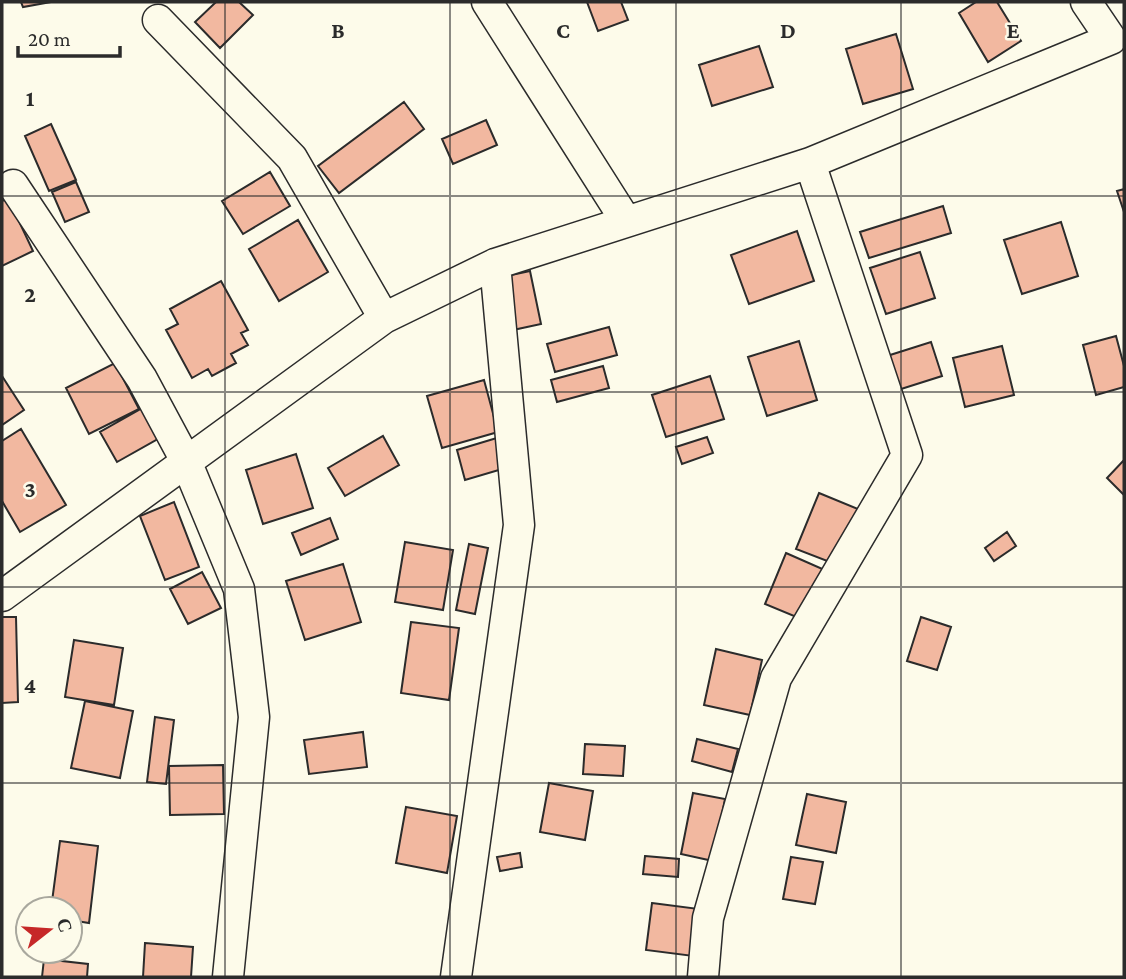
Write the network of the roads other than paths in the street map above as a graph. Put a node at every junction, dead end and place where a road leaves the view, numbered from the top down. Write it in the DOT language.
graph roads {
  1 [pos="487,2"];
  2 [pos="1086,2"];
  3 [pos="158,20"];
  4 [pos="810,163"];
  5 [pos="12,185"];
  6 [pos="626,221"];
  7 [pos="495,264"];
  8 [pos="384,318"];
  9 [pos="186,461"];
  10 [pos="2,596"];
  11 [pos="228,977"];
  12 [pos="456,977"];
  13 [pos="703,977"];
  1 -- 6 [label="street"];
  2 -- 4 [label="street"];
  3 -- 8 [label="street"];
  4 -- 6 [label="street"];
  4 -- 13 [label="street"];
  5 -- 9 [label="street"];
  6 -- 7 [label="street"];
  7 -- 8 [label="street"];
  7 -- 12 [label="street"];
  8 -- 9 [label="street"];
  9 -- 10 [label="street"];
  9 -- 11 [label="street"];
}
